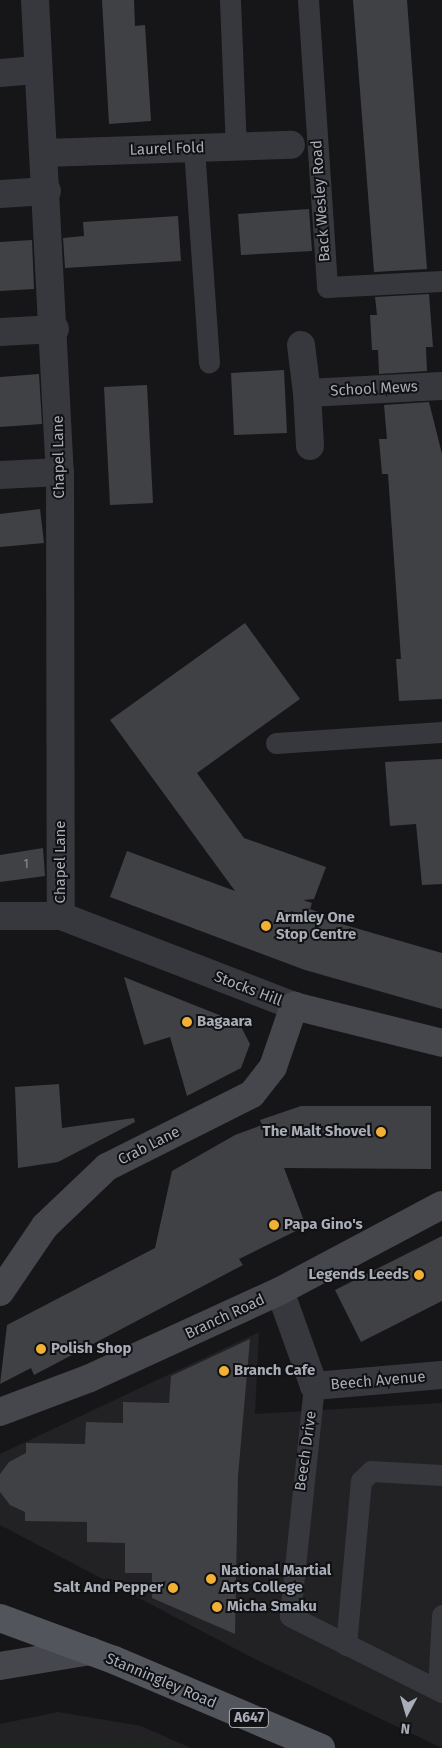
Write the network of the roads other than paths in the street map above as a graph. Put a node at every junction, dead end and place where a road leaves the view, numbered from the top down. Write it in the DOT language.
graph roads {
  1 [pos="35,0"];
  2 [pos="230,0"];
  3 [pos="308,0"];
  4 [pos="38,70"];
  5 [pos="0,73"];
  6 [pos="290,145"];
  7 [pos="236,147"];
  8 [pos="194,148"];
  9 [pos="44,153"];
  10 [pos="47,190"];
  11 [pos="0,194"];
  12 [pos="442,281"];
  13 [pos="55,329"];
  14 [pos="0,332"];
  15 [pos="301,345"];
  16 [pos="209,362"];
  17 [pos="442,386"];
  18 [pos="307,393"];
  19 [pos="310,446"];
  20 [pos="60,472"];
  21 [pos="0,476"];
  22 [pos="442,732"];
  23 [pos="276,743"];
  24 [pos="0,916"];
  25 [pos="61,916"];
  26 [pos="294,1006"];
  27 [pos="442,1043"];
  28 [pos="442,1205"];
  29 [pos="280,1291"];
  30 [pos="0,1292"];
  31 [pos="442,1375"];
  32 [pos="314,1386"];
  33 [pos="0,1412"];
  34 [pos="442,1475"];
  35 [pos="442,1615"];
  36 [pos="0,1618"];
  37 [pos="346,1644"];
  38 [pos="92,1651"];
  39 [pos="0,1666"];
  40 [pos="440,1691"];
  41 [pos="321,1748"];
  1 -- 4 [label="street, Chapel Lane"];
  2 -- 7 [label="lane"];
  3 -- 12 [label="lane, Back Wesley Road"];
  4 -- 5 [label="street"];
  4 -- 9 [label="street, Chapel Lane"];
  6 -- 7 [label="street, Laurel Fold"];
  7 -- 8 [label="street, Laurel Fold"];
  8 -- 9 [label="street, Laurel Fold"];
  8 -- 16 [label="lane"];
  9 -- 10 [label="street, Chapel Lane"];
  10 -- 11 [label="street"];
  10 -- 13 [label="street, Chapel Lane"];
  13 -- 14 [label="street"];
  13 -- 20 [label="street, Chapel Lane"];
  15 -- 18 [label="street"];
  17 -- 18 [label="street, School Mews"];
  18 -- 19 [label="street"];
  20 -- 21 [label="street"];
  20 -- 25 [label="street, Chapel Lane"];
  22 -- 23 [label="lane"];
  24 -- 25 [label="street"];
  25 -- 26 [label="street, Stocks Hill"];
  26 -- 27 [label="street, Stocks Hill"];
  26 -- 30 [label="street, Crab Lane"];
  28 -- 29 [label="street, Branch Road"];
  29 -- 32 [label="street, Beech Drive"];
  29 -- 33 [label="street, Branch Road"];
  31 -- 32 [label="street, Beech Avenue"];
  32 -- 37 [label="lane, Beech Drive"];
  34 -- 37 [label="lane"];
  35 -- 40 [label="lane"];
  36 -- 38 [label="main road, Stanningley Road / A647"];
  37 -- 40 [label="lane"];
  38 -- 39 [label="street"];
  38 -- 41 [label="main road, Stanningley Road / A647"];
}
